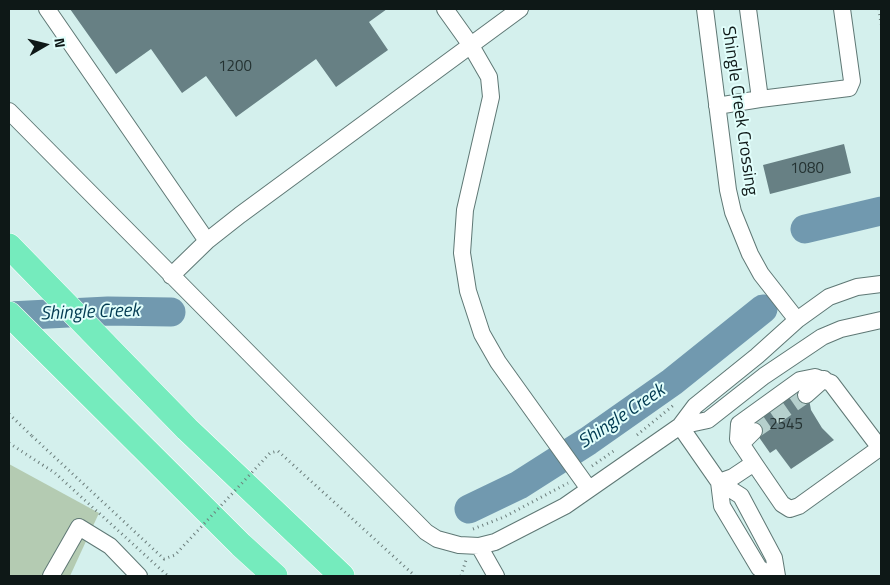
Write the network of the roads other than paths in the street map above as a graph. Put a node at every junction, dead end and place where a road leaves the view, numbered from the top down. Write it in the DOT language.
graph roads {
  1 [pos="47,9"];
  2 [pos="520,9"];
  3 [pos="706,9"];
  4 [pos="748,9"];
  5 [pos="842,9"];
  6 [pos="448,10"];
  7 [pos="470,44"];
  8 [pos="760,100"];
  9 [pos="716,106"];
  10 [pos="9,111"];
  11 [pos="207,241"];
  12 [pos="9,246"];
  13 [pos="171,276"];
  14 [pos="881,284"];
  15 [pos="9,314"];
  16 [pos="797,320"];
  17 [pos="881,320"];
  18 [pos="828,381"];
  19 [pos="806,395"];
  20 [pos="680,426"];
  21 [pos="754,431"];
  22 [pos="741,444"];
  23 [pos="880,448"];
  24 [pos="754,464"];
  25 [pos="719,482"];
  26 [pos="589,489"];
  27 [pos="472,545"];
  28 [pos="311,548"];
  29 [pos="51,576"];
  30 [pos="139,576"];
  31 [pos="275,576"];
  32 [pos="342,576"];
  33 [pos="347,576"];
  34 [pos="496,576"];
  35 [pos="772,576"];
  36 [pos="776,576"];
  1 -- 11 [label="street"];
  2 -- 7 [label="street"];
  3 -- 9 [label="street, Shingle Creek Crossing"];
  4 -- 8 [label="street"];
  5 -- 8 [label="street"];
  6 -- 7 [label="street"];
  7 -- 11 [label="street"];
  7 -- 26 [label="street"];
  8 -- 9 [label="street"];
  9 -- 16 [label="street, Shingle Creek Crossing"];
  10 -- 13 [label="street"];
  11 -- 13 [label="street"];
  12 -- 28 [label="highway"];
  13 -- 27 [label="street"];
  14 -- 16 [label="street"];
  15 -- 31 [label="highway"];
  16 -- 20 [label="street"];
  17 -- 20 [label="street"];
  18 -- 19 [label="street"];
  18 -- 22 [label="street"];
  18 -- 23 [label="street"];
  20 -- 25 [label="street"];
  20 -- 26 [label="street"];
  21 -- 22 [label="street"];
  22 -- 24 [label="street"];
  23 -- 24 [label="street"];
  24 -- 25 [label="street"];
  25 -- 35 [label="street"];
  25 -- 36 [label="street"];
  26 -- 27 [label="street"];
  27 -- 34 [label="street"];
  28 -- 32 [label="highway"];
  28 -- 33 [label="highway"];
  29 -- 30 [label="street"];
}
